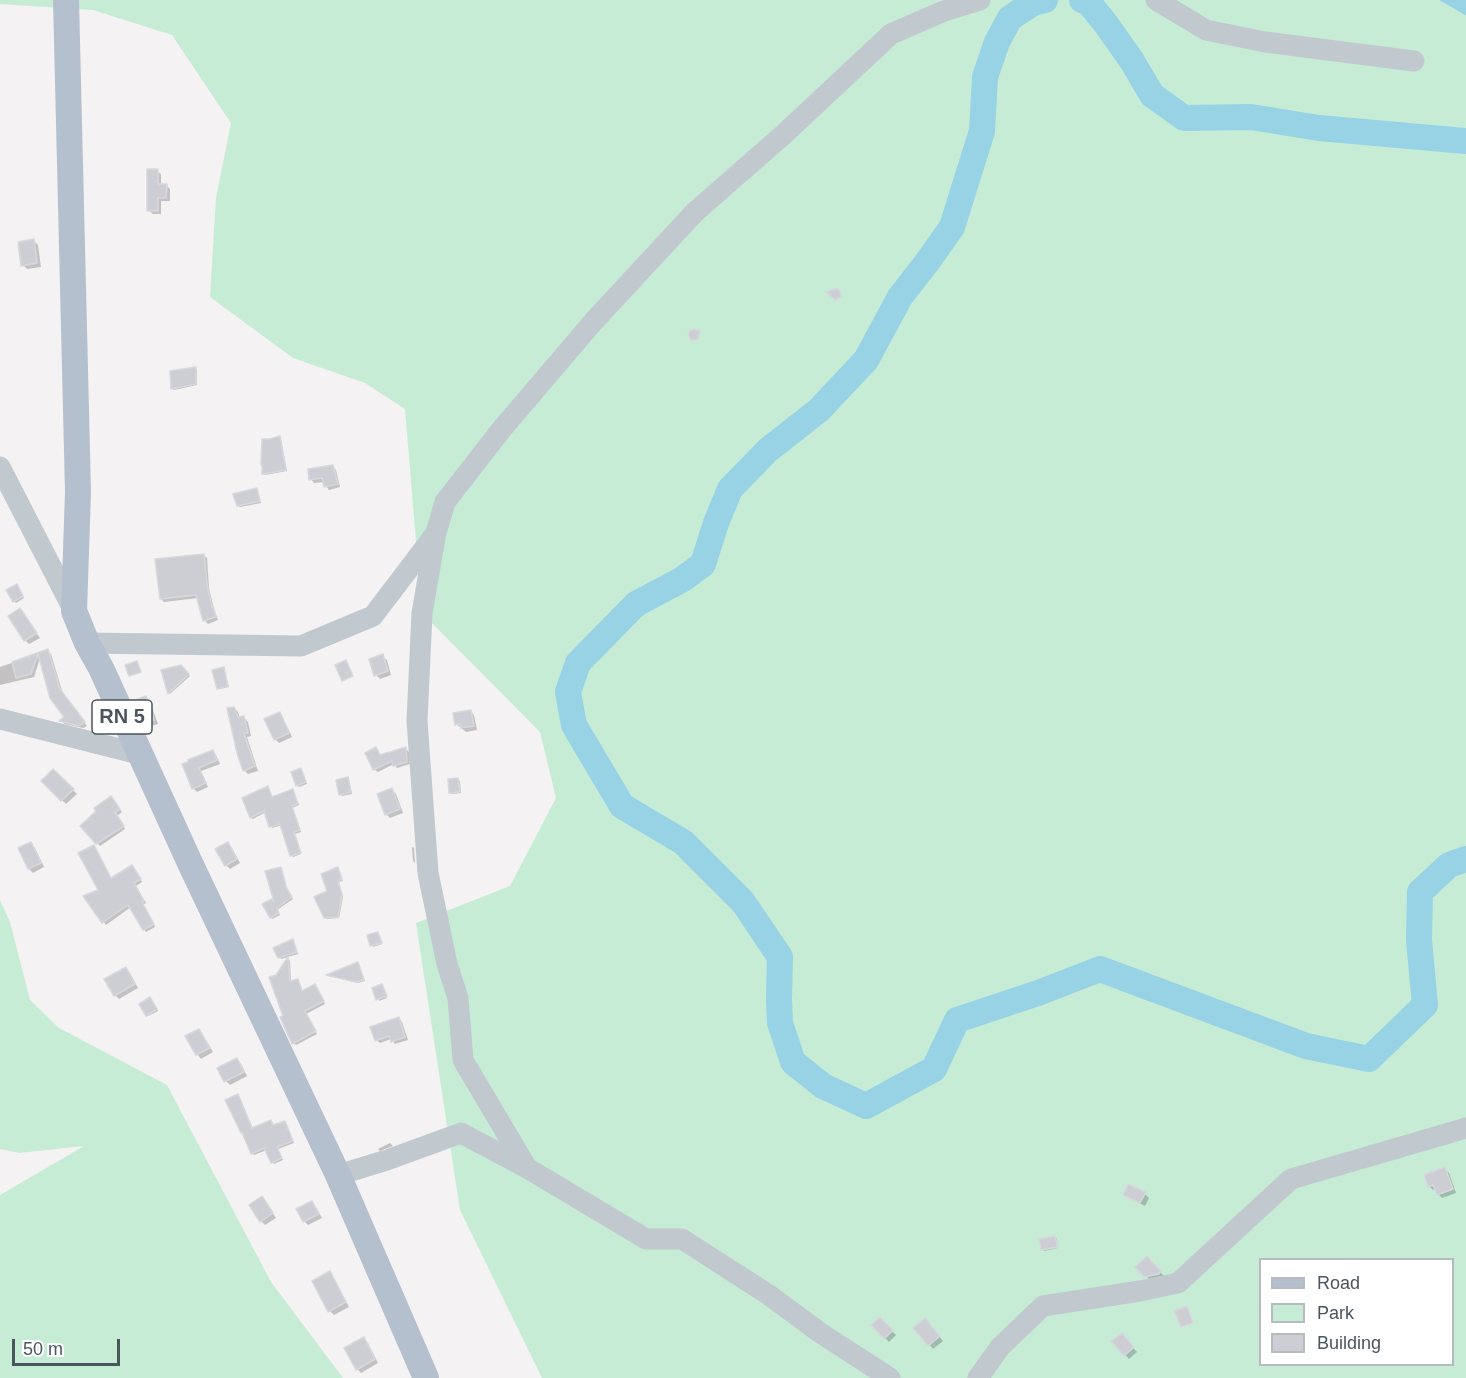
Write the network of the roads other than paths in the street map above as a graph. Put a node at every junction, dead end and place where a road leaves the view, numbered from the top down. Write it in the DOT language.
graph roads {
  1 [pos="66,0"];
  2 [pos="980,0"];
  3 [pos="1156,0"];
  4 [pos="1414,61"];
  5 [pos="0,467"];
  6 [pos="436,533"];
  7 [pos="74,611"];
  8 [pos="87,643"];
  9 [pos="0,718"];
  10 [pos="139,754"];
  11 [pos="1466,1128"];
  12 [pos="527,1168"];
  13 [pos="338,1175"];
  14 [pos="426,1378"];
  15 [pos="890,1378"];
  16 [pos="978,1378"];
  1 -- 7 [label="main road, RN 5"];
  2 -- 6 [label="street"];
  3 -- 4 [label="street"];
  5 -- 7 [label="street"];
  6 -- 8 [label="street"];
  6 -- 12 [label="street"];
  7 -- 8 [label="main road, RN 5"];
  8 -- 10 [label="main road, RN 5"];
  9 -- 10 [label="street"];
  10 -- 13 [label="main road, RN 5"];
  11 -- 16 [label="street"];
  12 -- 13 [label="street"];
  12 -- 15 [label="street"];
  13 -- 14 [label="main road, RN 5"];
}
